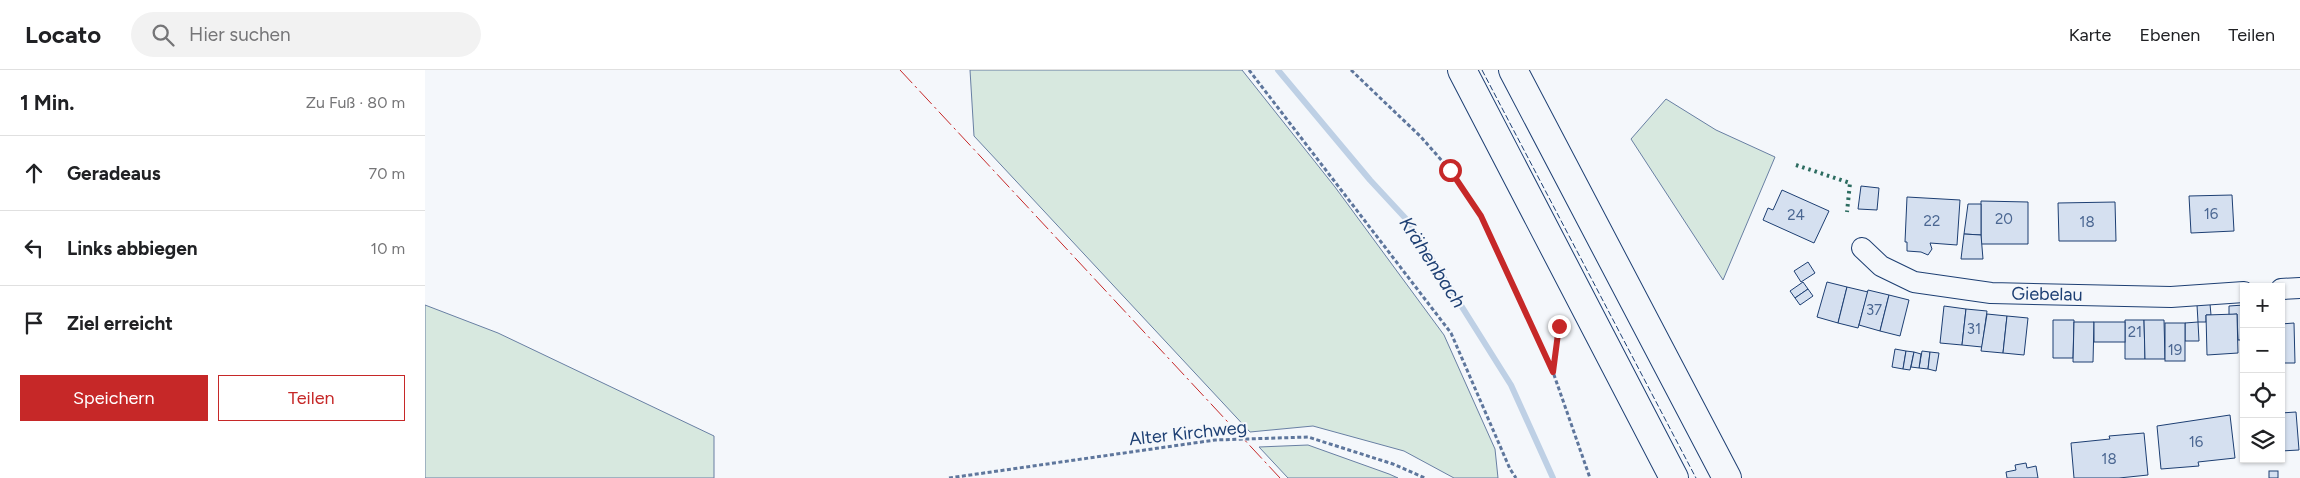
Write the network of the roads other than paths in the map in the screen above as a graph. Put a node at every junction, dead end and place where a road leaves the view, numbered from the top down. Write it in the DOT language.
graph roads {
  1 [pos="1513,70"];
  2 [pos="1464,74"];
  3 [pos="1862,248"];
  4 [pos="2300,288"];
  5 [pos="2285,289"];
  6 [pos="2240,292"];
  7 [pos="1674,478"];
  8 [pos="1727,478"];
  1 -- 8 [label="main road"];
  2 -- 7 [label="main road"];
  3 -- 6 [label="street, Giebelau"];
  4 -- 5 [label="street"];
}
